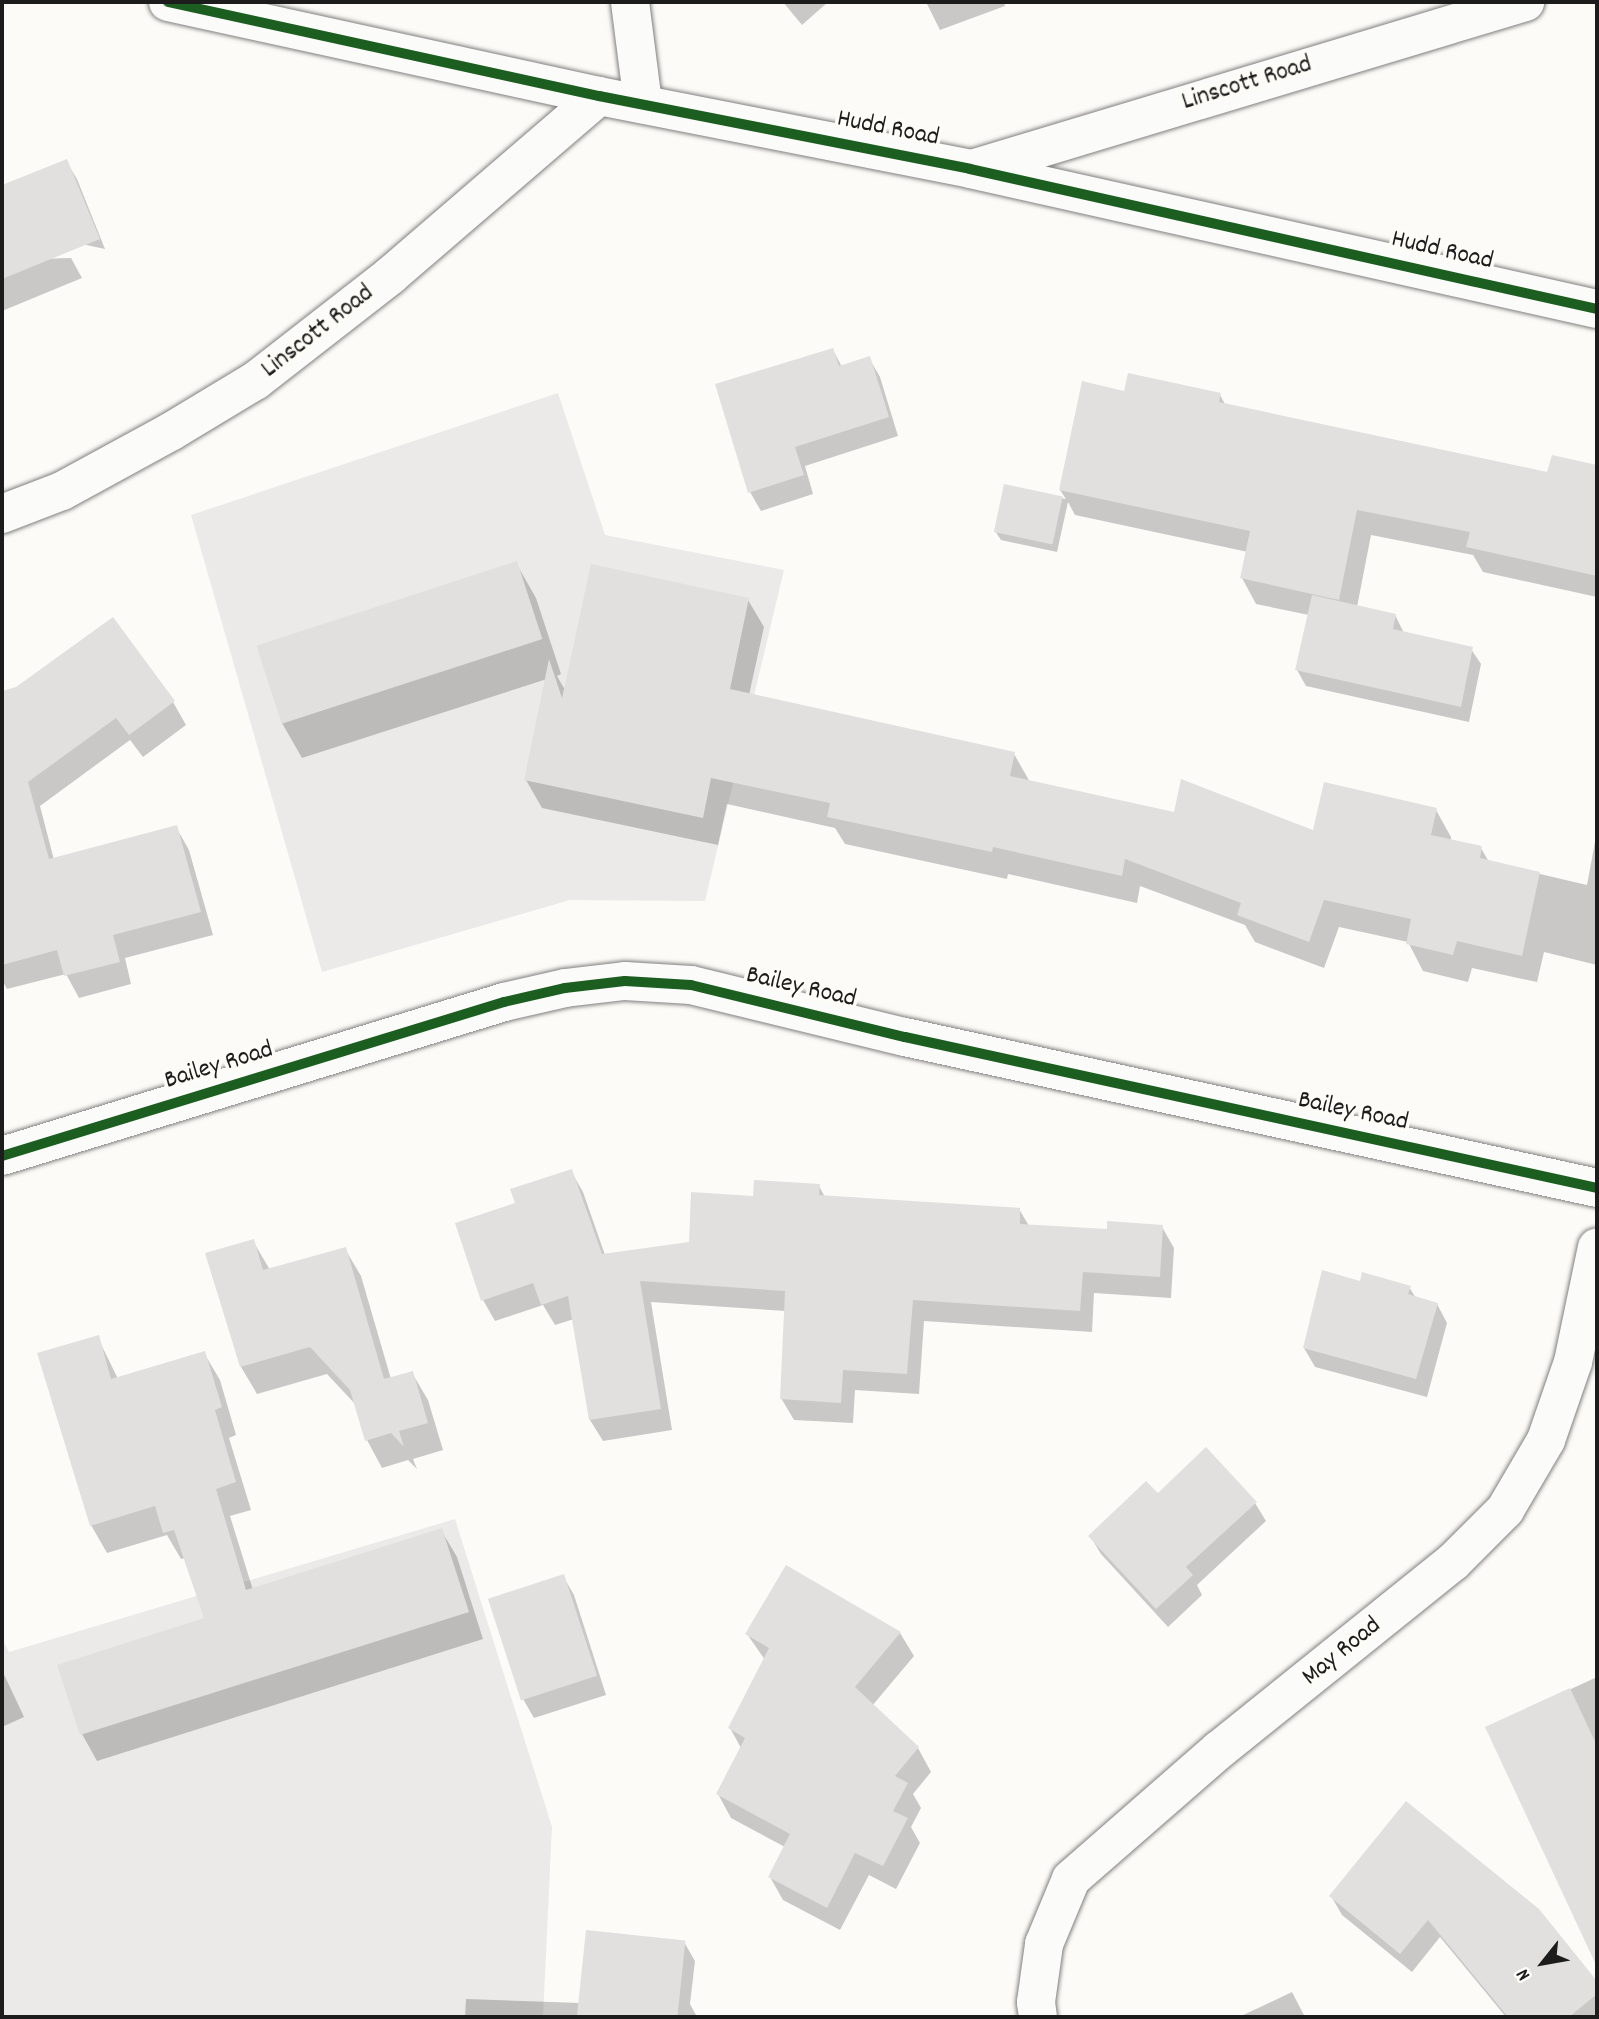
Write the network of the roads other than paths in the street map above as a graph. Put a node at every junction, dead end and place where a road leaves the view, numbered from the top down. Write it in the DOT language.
graph roads {
  1 [pos="168,2"];
  2 [pos="630,2"];
  3 [pos="1525,2"];
  4 [pos="599,96"];
  5 [pos="643,104"];
  6 [pos="971,169"];
  7 [pos="1597,309"];
  8 [pos="2,514"];
  9 [pos="2,1156"];
  10 [pos="1597,1188"];
  11 [pos="1597,1247"];
  12 [pos="1038,2017"];
  1 -- 4 [label="street, Hudd Road"];
  2 -- 5 [label="street"];
  3 -- 6 [label="street, Linscott Road"];
  4 -- 5 [label="street, Hudd Road"];
  4 -- 8 [label="street, Linscott Road"];
  5 -- 6 [label="street, Hudd Road"];
  6 -- 7 [label="street, Hudd Road"];
  9 -- 10 [label="street, Bailey Road"];
  11 -- 12 [label="street, May Road"];
}
